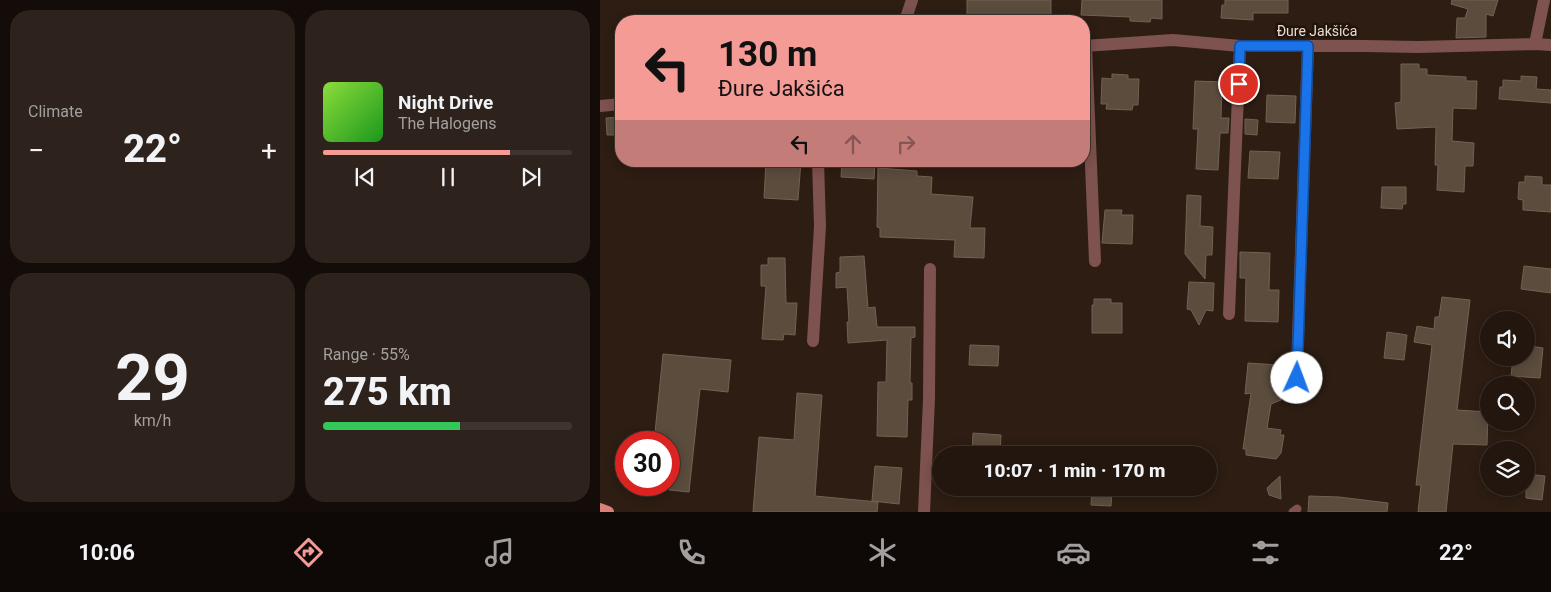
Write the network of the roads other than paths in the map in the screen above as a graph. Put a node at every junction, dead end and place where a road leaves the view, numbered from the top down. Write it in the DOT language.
graph roads {
  1 [pos="912,0"];
  2 [pos="1544,0"];
  3 [pos="907,15"];
  4 [pos="1535,44"];
  5 [pos="1551,45"];
  6 [pos="1090,46"];
  7 [pos="1240,46"];
  8 [pos="1308,46"];
  9 [pos="615,105"];
  10 [pos="600,106"];
  11 [pos="1090,154"];
  12 [pos="818,167"];
  13 [pos="1095,261"];
  14 [pos="930,269"];
  15 [pos="1230,314"];
  16 [pos="813,341"];
  17 [pos="1296,397"];
  18 [pos="600,508"];
  19 [pos="608,512"];
  20 [pos="924,512"];
  1 -- 3 [label="street"];
  2 -- 4 [label="street"];
  4 -- 5 [label="street, Đure Jakšića"];
  4 -- 8 [label="street, Đure Jakšića"];
  6 -- 7 [label="street, Đure Jakšića"];
  7 -- 8 [label="street, Đure Jakšića"];
  7 -- 15 [label="street"];
  8 -- 17 [label="street"];
  9 -- 10 [label="street"];
  11 -- 13 [label="street"];
  12 -- 16 [label="street"];
  14 -- 20 [label="street"];
  18 -- 19 [label="main road"];
}
